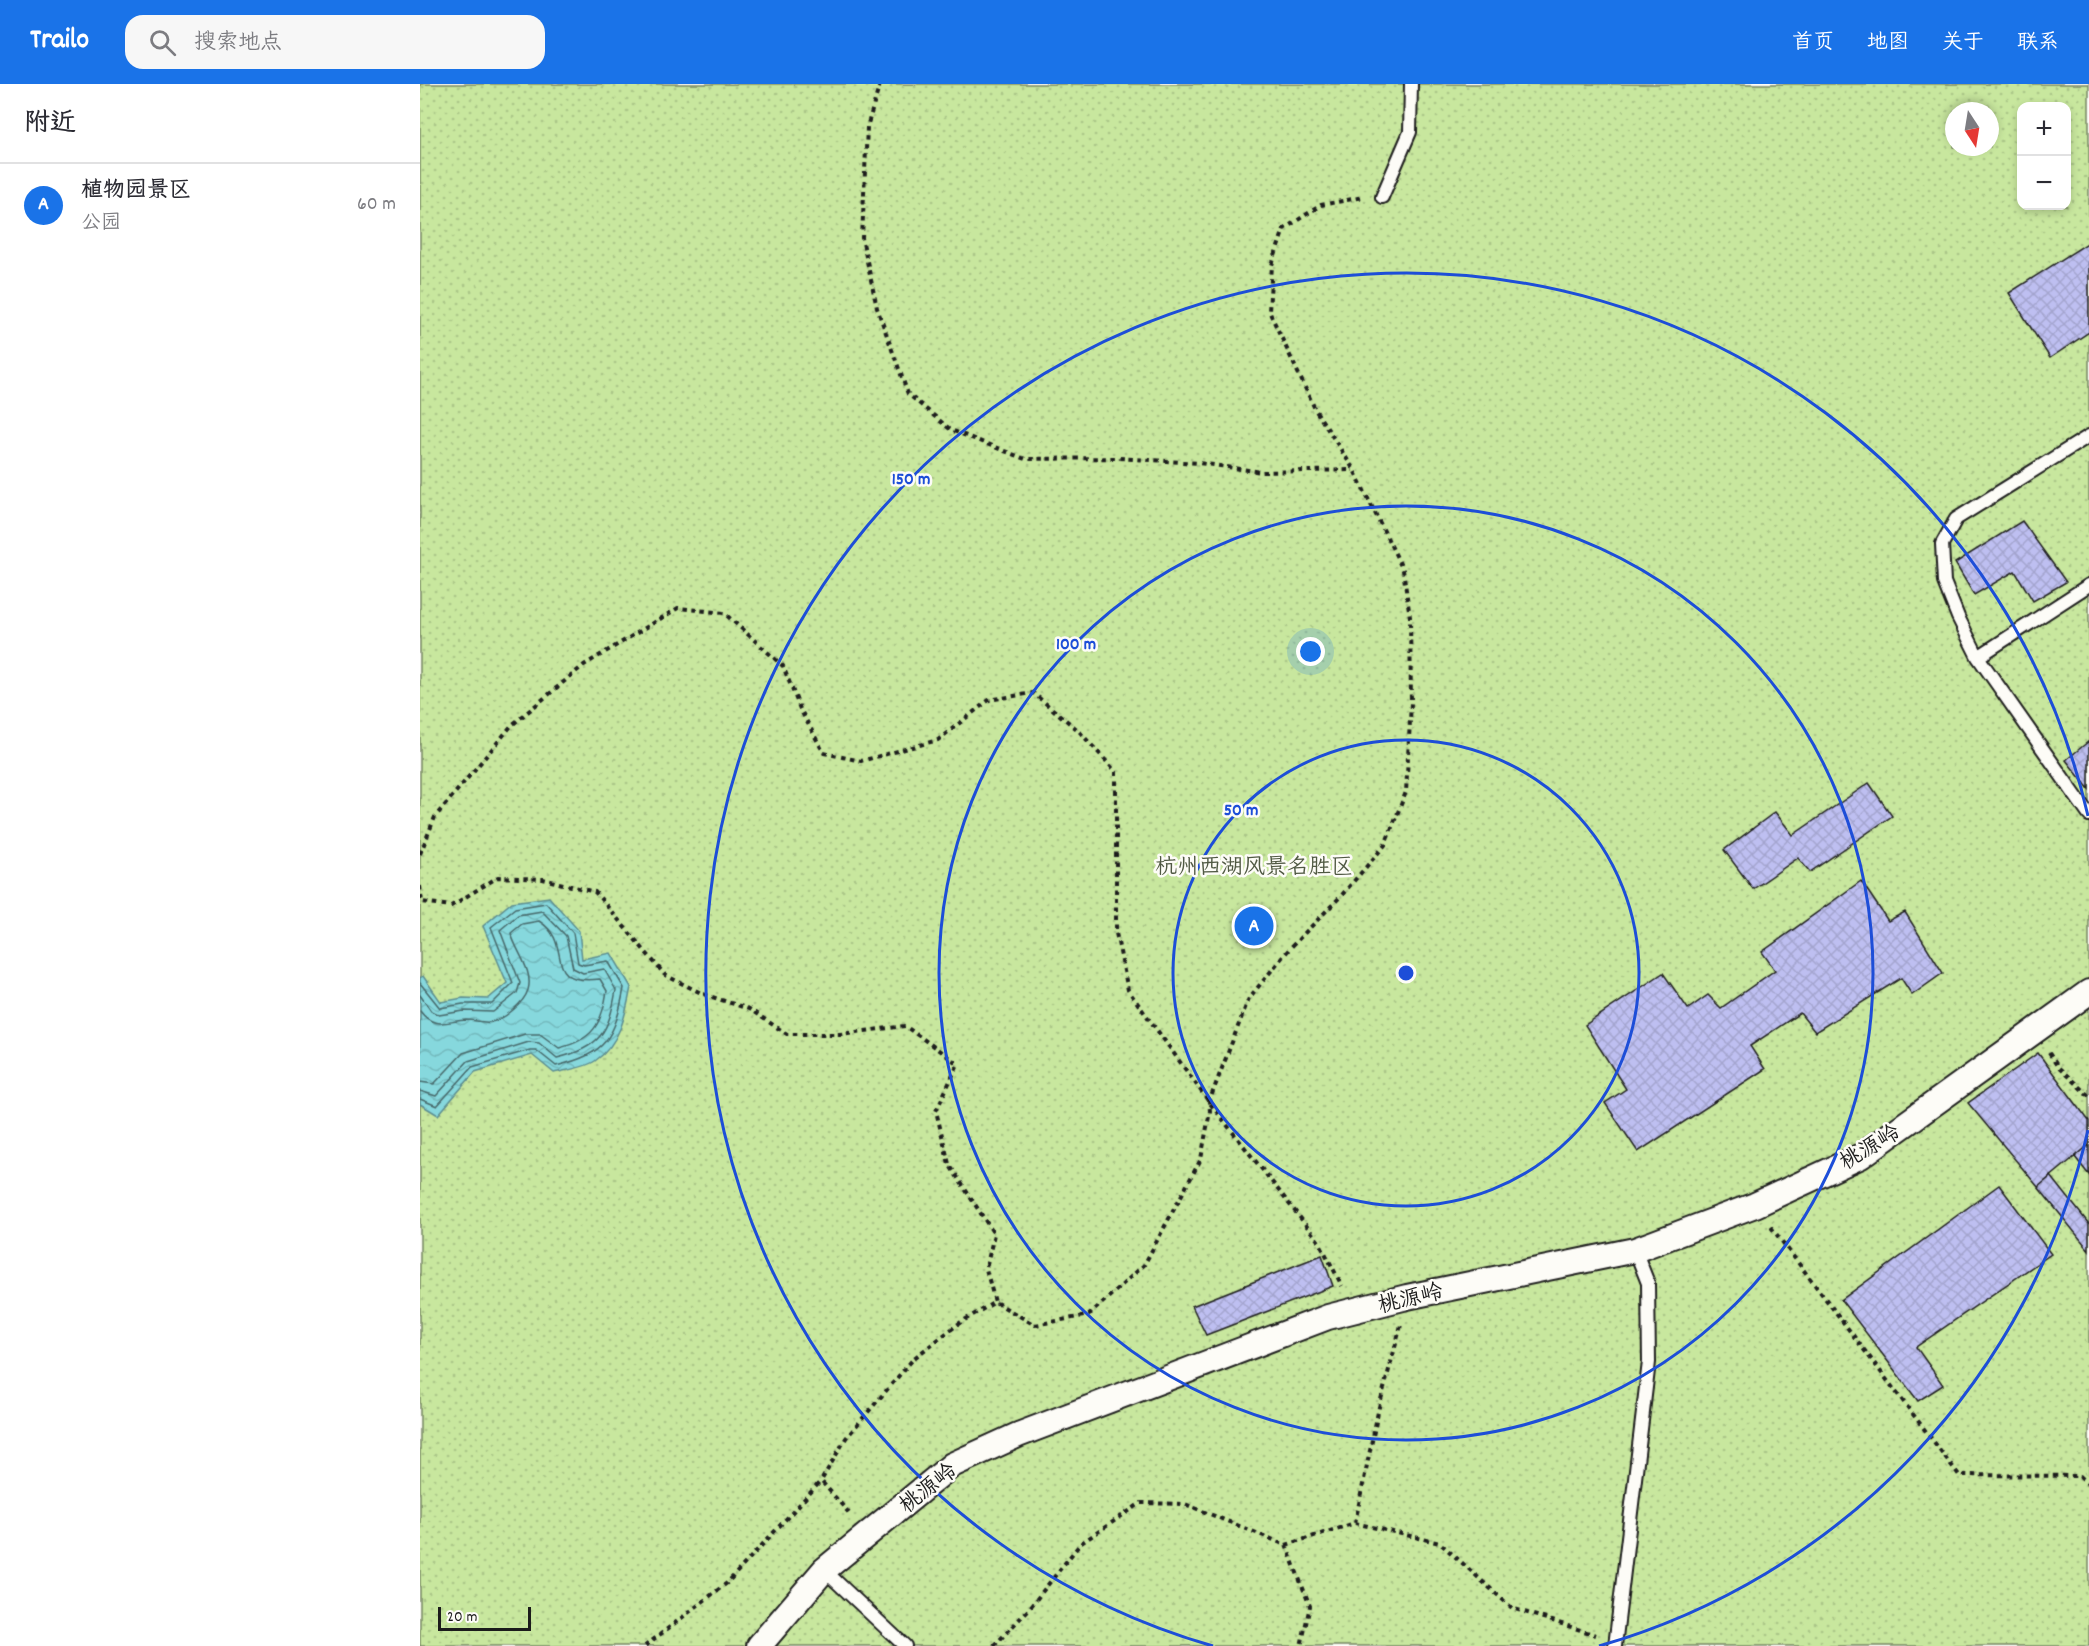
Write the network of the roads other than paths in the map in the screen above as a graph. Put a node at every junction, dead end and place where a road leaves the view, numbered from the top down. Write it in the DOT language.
graph roads {
  1 [pos="1411,84"];
  2 [pos="1382,197"];
  3 [pos="2089,436"];
  4 [pos="2089,585"];
  5 [pos="1978,657"];
  6 [pos="2089,814"];
  7 [pos="2089,992"];
  8 [pos="1635,1250"];
  9 [pos="824,1570"];
  10 [pos="1615,1644"];
  11 [pos="759,1646"];
  12 [pos="905,1646"];
  1 -- 2 [label="lane"];
  3 -- 5 [label="lane"];
  4 -- 5 [label="lane"];
  5 -- 6 [label="lane"];
  7 -- 8 [label="street, 桃源岭"];
  8 -- 9 [label="street, 桃源岭"];
  8 -- 10 [label="lane"];
  9 -- 11 [label="street, 桃源岭"];
  9 -- 12 [label="lane"];
}
